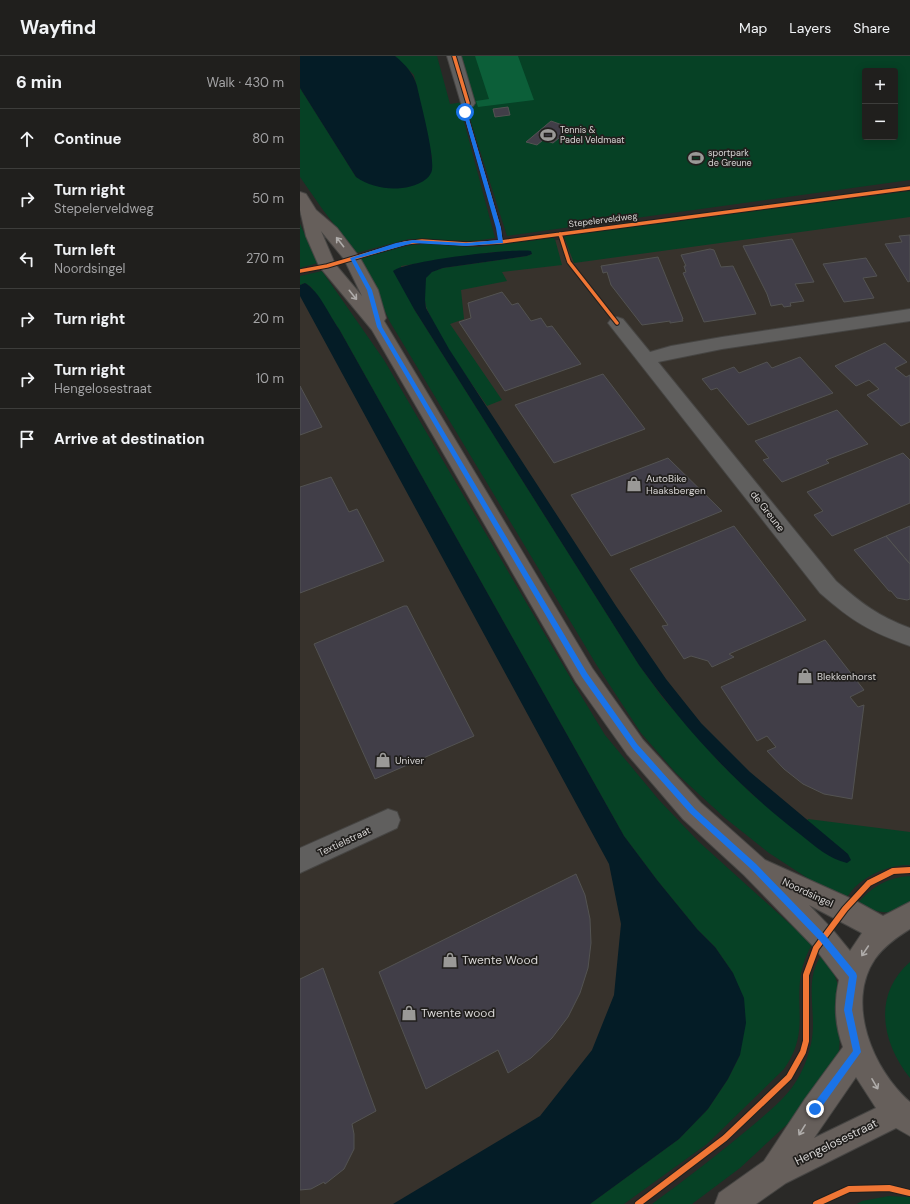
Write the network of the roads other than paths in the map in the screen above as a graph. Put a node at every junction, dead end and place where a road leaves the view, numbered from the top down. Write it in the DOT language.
graph roads {
  1 [pos="454,56"];
  2 [pos="468,102"];
  3 [pos="300,197"];
  4 [pos="310,213"];
  5 [pos="910,315"];
  6 [pos="617,323"];
  7 [pos="379,327"];
  8 [pos="647,358"];
  9 [pos="910,637"];
  10 [pos="388,820"];
  11 [pos="300,861"];
  12 [pos="753,866"];
  13 [pos="910,915"];
  14 [pos="883,930"];
  15 [pos="853,976"];
  16 [pos="857,1052"];
  17 [pos="904,1116"];
  18 [pos="775,1172"];
  19 [pos="730,1204"];
  1 -- 2 [label="street"];
  3 -- 4 [label="main road, Noordsingel"];
  4 -- 7 [label="main road, Noordsingel, one-way"];
  7 -- 4 [label="main road, Noordsingel, one-way"];
  5 -- 8 [label="street"];
  6 -- 8 [label="street, de Greune"];
  7 -- 12 [label="main road, Noordsingel"];
  8 -- 9 [label="street, de Greune"];
  10 -- 11 [label="street, Textielstraat"];
  12 -- 14 [label="main road, Noordsingel"];
  12 -- 15 [label="main road, Noordsingel"];
  13 -- 14 [label="main road"];
  14 -- 15 [label="main road, one-way"];
  15 -- 16 [label="main road"];
  16 -- 17 [label="main road, one-way"];
  16 -- 18 [label="main road, Hengelosestraat, one-way"];
  17 -- 18 [label="main road, Hengelosestraat"];
  18 -- 19 [label="main road, Hengelosestraat"];
}
